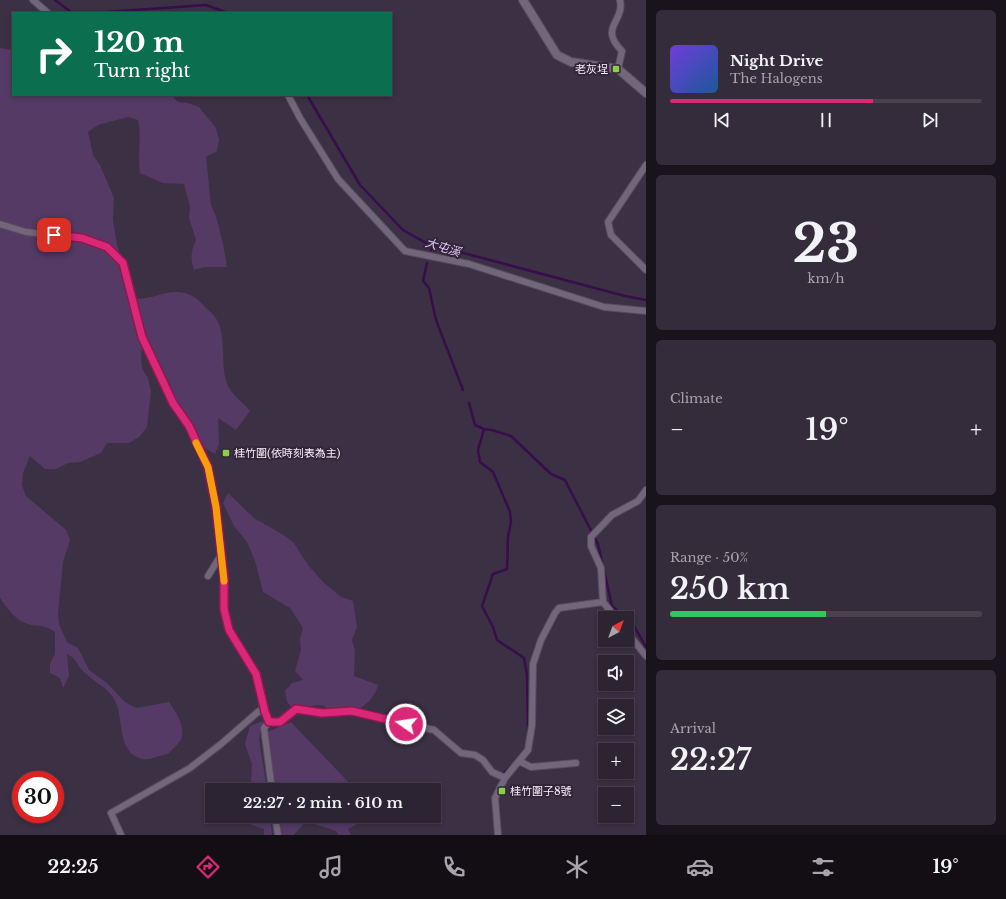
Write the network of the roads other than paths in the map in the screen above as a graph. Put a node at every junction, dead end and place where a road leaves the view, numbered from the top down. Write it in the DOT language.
graph roads {
  1 [pos="32,0"];
  2 [pos="523,0"];
  3 [pos="620,0"];
  4 [pos="47,12"];
  5 [pos="618,69"];
  6 [pos="646,93"];
  7 [pos="289,96"];
  8 [pos="646,165"];
  9 [pos="0,224"];
  10 [pos="646,270"];
  11 [pos="646,311"];
  12 [pos="646,490"];
  13 [pos="221,556"];
  14 [pos="208,576"];
  15 [pos="603,602"];
  16 [pos="610,611"];
  17 [pos="634,641"];
  18 [pos="646,656"];
  19 [pos="265,712"];
  20 [pos="269,722"];
  21 [pos="519,761"];
  22 [pos="576,763"];
  23 [pos="505,778"];
  24 [pos="271,783"];
  25 [pos="276,823"];
  26 [pos="121,835"];
  27 [pos="278,835"];
  28 [pos="498,835"];
  1 -- 4 [label="street"];
  2 -- 5 [label="street"];
  3 -- 5 [label="street"];
  5 -- 6 [label="street"];
  7 -- 11 [label="street"];
  8 -- 10 [label="street"];
  9 -- 13 [label="street"];
  12 -- 15 [label="street"];
  13 -- 14 [label="street"];
  13 -- 19 [label="street"];
  15 -- 16 [label="street"];
  15 -- 21 [label="street"];
  17 -- 18 [label="street"];
  19 -- 20 [label="street"];
  19 -- 26 [label="street"];
  20 -- 23 [label="street"];
  20 -- 24 [label="street"];
  21 -- 22 [label="street"];
  21 -- 23 [label="street"];
  23 -- 28 [label="street"];
  25 -- 27 [label="street"];
}
